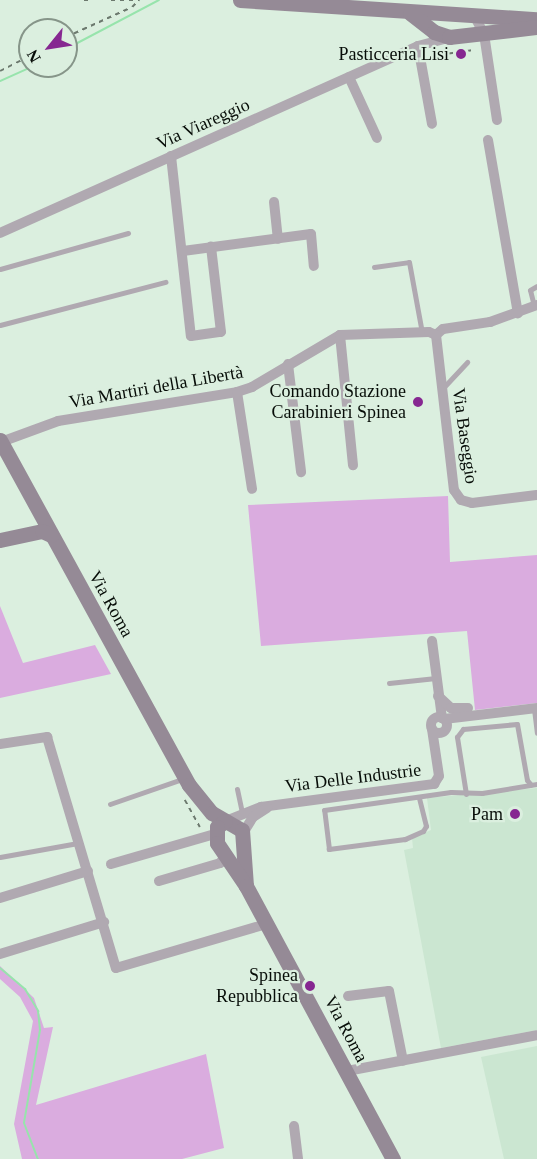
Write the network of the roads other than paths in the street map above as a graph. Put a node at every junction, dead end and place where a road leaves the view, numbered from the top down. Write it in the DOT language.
graph roads {
  1 [pos="240,0"];
  2 [pos="438,12"];
  3 [pos="494,15"];
  4 [pos="472,16"];
  5 [pos="537,18"];
  6 [pos="537,27"];
  7 [pos="420,31"];
  8 [pos="484,34"];
  9 [pos="457,37"];
  10 [pos="349,77"];
  11 [pos="497,120"];
  12 [pos="432,124"];
  13 [pos="377,138"];
  14 [pos="488,140"];
  15 [pos="171,156"];
  16 [pos="274,202"];
  17 [pos="0,233"];
  18 [pos="128,233"];
  19 [pos="278,239"];
  20 [pos="211,247"];
  21 [pos="183,251"];
  22 [pos="314,266"];
  23 [pos="374,267"];
  24 [pos="0,269"];
  25 [pos="165,282"];
  26 [pos="537,286"];
  27 [pos="536,305"];
  28 [pos="518,313"];
  29 [pos="0,325"];
  30 [pos="422,333"];
  31 [pos="340,335"];
  32 [pos="436,335"];
  33 [pos="467,362"];
  34 [pos="288,364"];
  35 [pos="441,390"];
  36 [pos="237,392"];
  37 [pos="1,441"];
  38 [pos="352,465"];
  39 [pos="301,472"];
  40 [pos="252,489"];
  41 [pos="537,495"];
  42 [pos="42,519"];
  43 [pos="51,535"];
  44 [pos="2,540"];
  45 [pos="432,642"];
  46 [pos="436,678"];
  47 [pos="389,683"];
  48 [pos="438,701"];
  49 [pos="535,709"];
  50 [pos="488,713"];
  51 [pos="440,724"];
  52 [pos="537,733"];
  53 [pos="0,744"];
  54 [pos="187,782"];
  55 [pos="534,784"];
  56 [pos="237,789"];
  57 [pos="466,794"];
  58 [pos="420,798"];
  59 [pos="110,804"];
  60 [pos="272,805"];
  61 [pos="242,812"];
  62 [pos="220,826"];
  63 [pos="246,834"];
  64 [pos="80,842"];
  65 [pos="228,855"];
  66 [pos="0,857"];
  67 [pos="111,864"];
  68 [pos="88,871"];
  69 [pos="159,881"];
  70 [pos="246,885"];
  71 [pos="0,898"];
  72 [pos="104,922"];
  73 [pos="266,924"];
  74 [pos="0,954"];
  75 [pos="348,996"];
  76 [pos="537,1035"];
  77 [pos="403,1061"];
  78 [pos="347,1071"];
  79 [pos="294,1126"];
  80 [pos="298,1159"];
  81 [pos="393,1159"];
  1 -- 7 [label="street"];
  2 -- 4 [label="street"];
  2 -- 7 [label="street"];
  2 -- 7 [label="street"];
  3 -- 4 [label="street"];
  3 -- 5 [label="street"];
  3 -- 8 [label="street"];
  4 -- 8 [label="street"];
  4 -- 9 [label="street"];
  6 -- 8 [label="street"];
  7 -- 9 [label="street"];
  7 -- 10 [label="street, Via Viareggio"];
  7 -- 12 [label="street"];
  8 -- 9 [label="street"];
  8 -- 11 [label="street"];
  10 -- 13 [label="street"];
  10 -- 15 [label="street, Via Viareggio"];
  14 -- 28 [label="street"];
  15 -- 17 [label="street, Via Viareggio"];
  15 -- 21 [label="street"];
  16 -- 19 [label="street"];
  18 -- 24 [label="lane"];
  19 -- 20 [label="street"];
  19 -- 22 [label="street"];
  20 -- 21 [label="street"];
  20 -- 21 [label="street"];
  23 -- 30 [label="lane"];
  25 -- 29 [label="lane"];
  26 -- 27 [label="lane"];
  27 -- 28 [label="street"];
  28 -- 32 [label="street"];
  30 -- 31 [label="street, Via Martiri della Libertà"];
  30 -- 32 [label="street, Via Martiri della Libertà"];
  31 -- 34 [label="street, Via Martiri della Libertà"];
  31 -- 38 [label="street"];
  32 -- 35 [label="street, Via Baseggio"];
  33 -- 35 [label="lane"];
  34 -- 36 [label="street, Via Martiri della Libertà"];
  34 -- 39 [label="street"];
  35 -- 41 [label="street, Via Baseggio"];
  36 -- 37 [label="street, Via Martiri della Libertà"];
  36 -- 40 [label="street"];
  37 -- 42 [label="street, Via Roma"];
  42 -- 43 [label="street, Via Roma"];
  42 -- 44 [label="street"];
  43 -- 44 [label="street"];
  43 -- 54 [label="street, Via Roma"];
  45 -- 46 [label="street"];
  46 -- 47 [label="lane"];
  46 -- 48 [label="street"];
  48 -- 50 [label="street"];
  48 -- 51 [label="street"];
  49 -- 50 [label="street, Via Delle Industrie"];
  49 -- 52 [label="lane"];
  50 -- 51 [label="street, Via Delle Industrie"];
  51 -- 60 [label="street, Via Delle Industrie"];
  53 -- 64 [label="street"];
  54 -- 59 [label="lane"];
  54 -- 62 [label="street, Via Roma"];
  55 -- 57 [label="lane"];
  55 -- 57 [label="lane"];
  56 -- 61 [label="lane"];
  57 -- 58 [label="lane"];
  58 -- 58 [label="lane"];
  60 -- 61 [label="street, Via Delle Industrie"];
  60 -- 63 [label="street, Via Delle Industrie"];
  61 -- 62 [label="street, Via Delle Industrie"];
  61 -- 63 [label="street"];
  62 -- 63 [label="street, Via Roma"];
  62 -- 65 [label="street, Via Roma"];
  62 -- 67 [label="street, Via Delle Industrie"];
  63 -- 65 [label="street"];
  63 -- 70 [label="street, Via Roma"];
  64 -- 66 [label="lane"];
  64 -- 68 [label="street"];
  65 -- 69 [label="street"];
  65 -- 70 [label="street, Via Roma"];
  68 -- 71 [label="street"];
  68 -- 72 [label="street"];
  70 -- 73 [label="street, Via Roma"];
  72 -- 73 [label="street"];
  72 -- 74 [label="street"];
  73 -- 78 [label="street, Via Roma"];
  75 -- 77 [label="street"];
  76 -- 77 [label="street"];
  77 -- 78 [label="street"];
  78 -- 81 [label="street, Via Roma"];
  79 -- 80 [label="street"];
}
